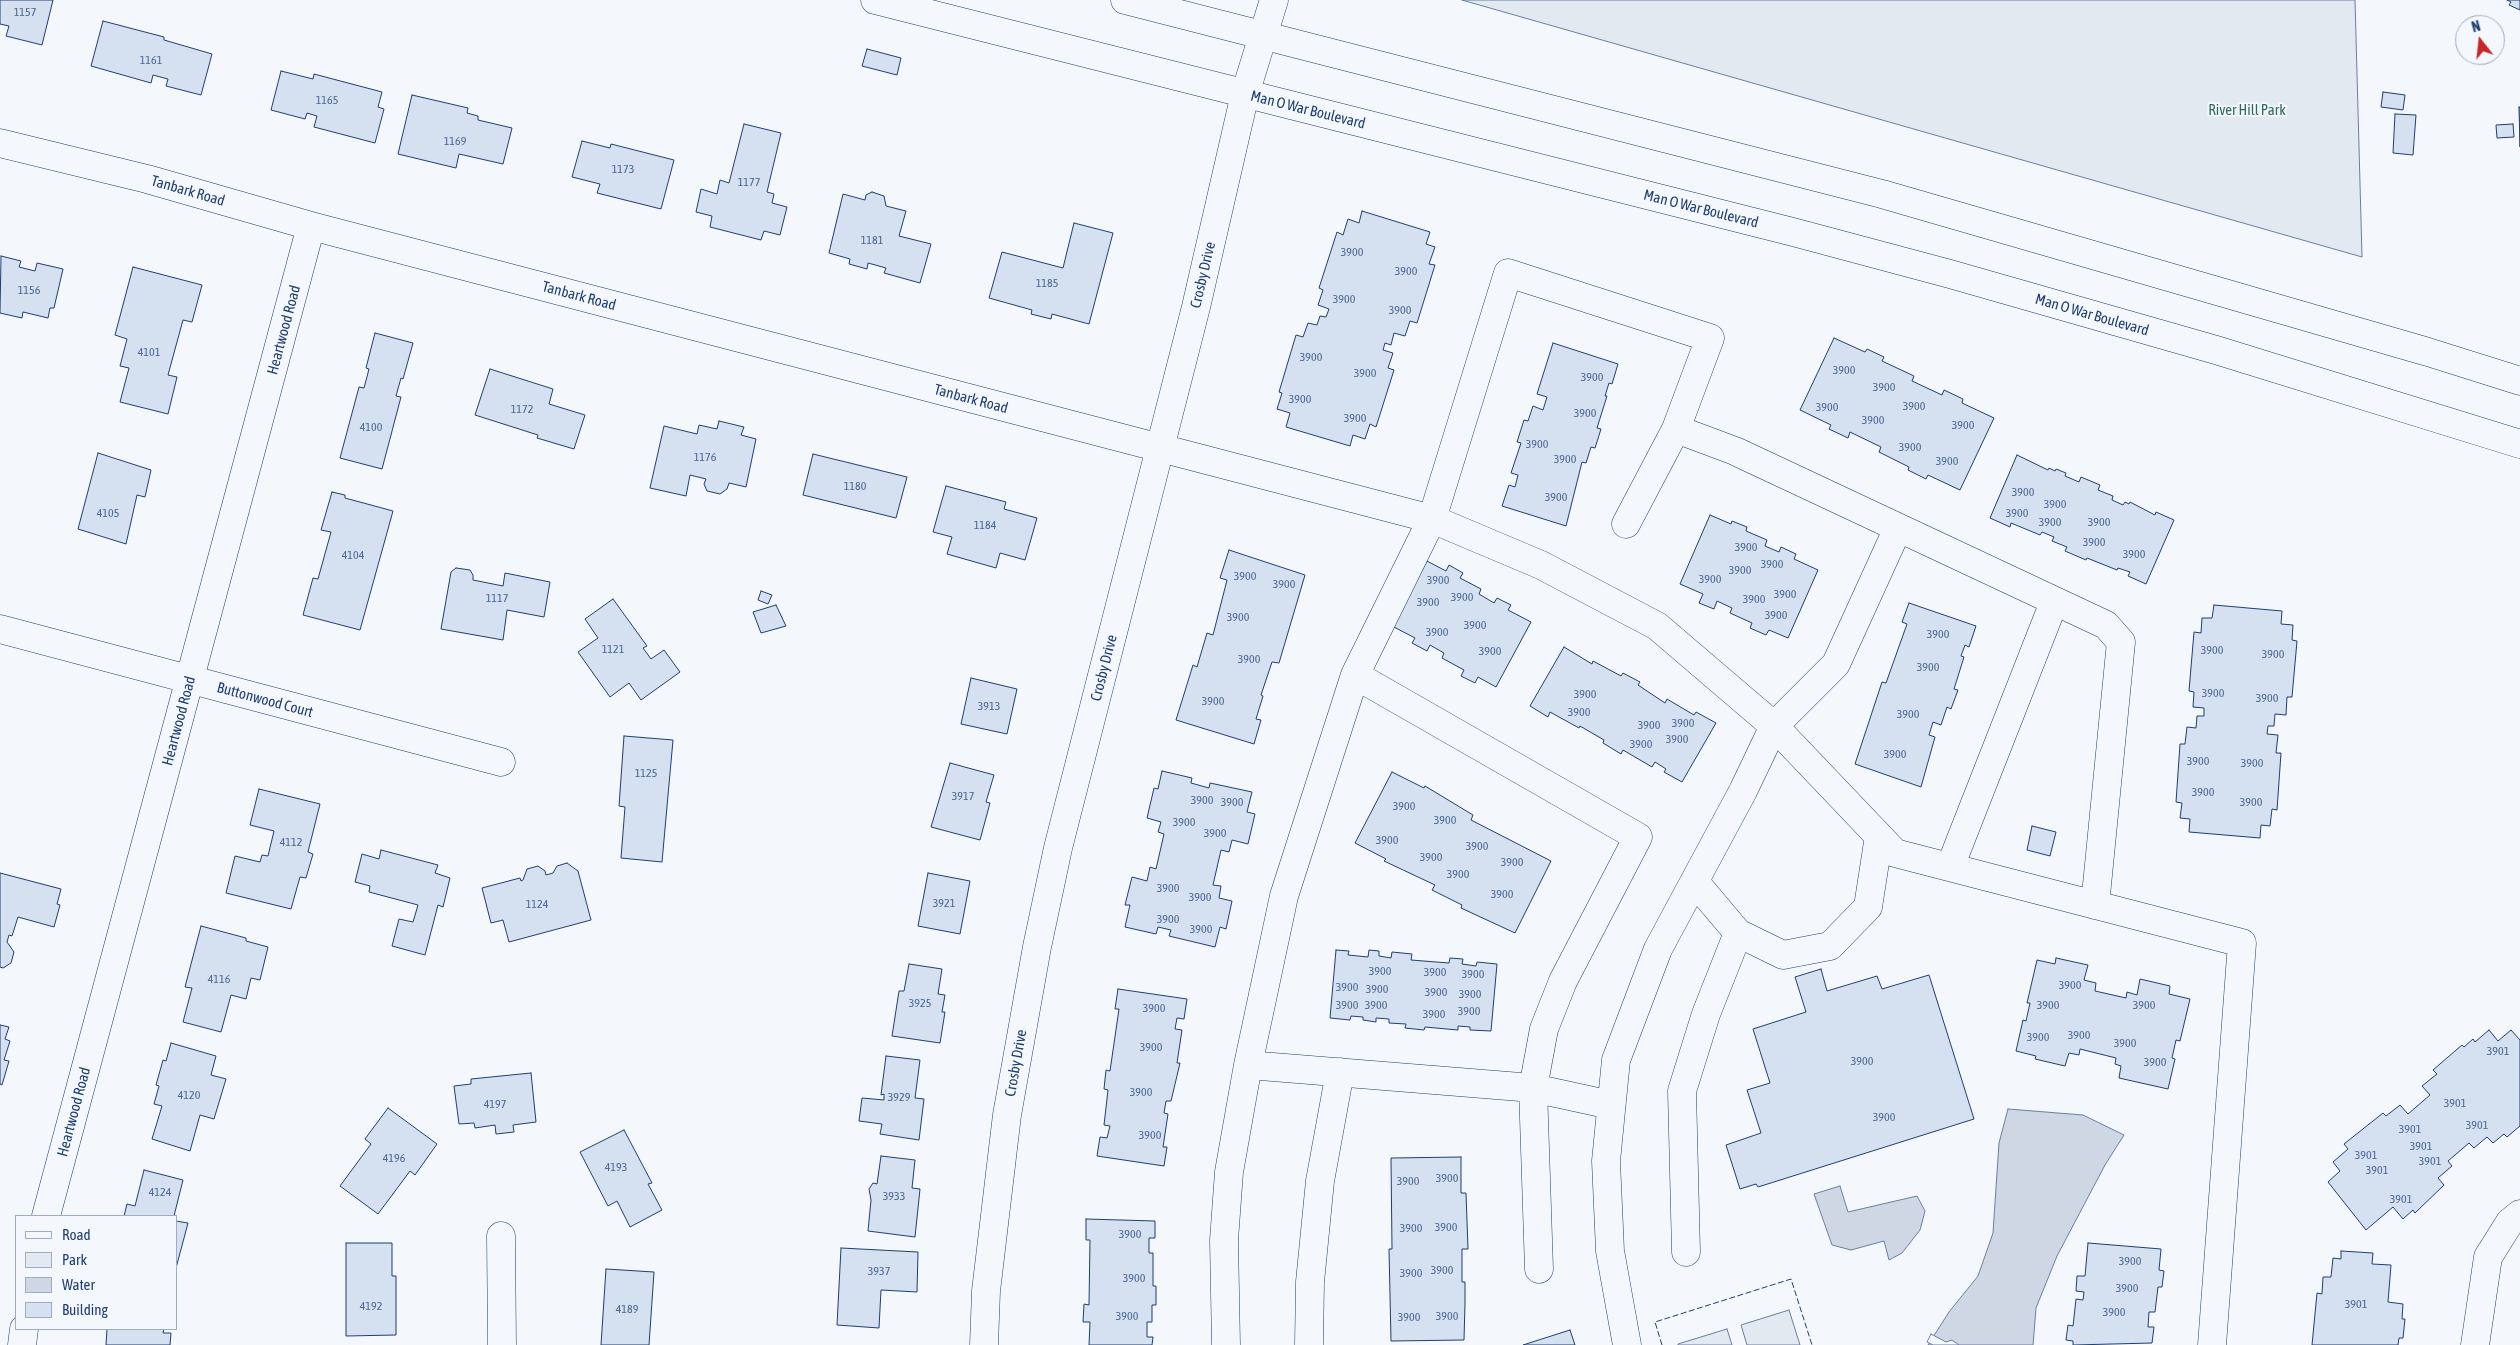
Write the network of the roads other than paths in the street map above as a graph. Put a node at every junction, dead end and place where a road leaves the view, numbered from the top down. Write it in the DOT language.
graph roads {
  1 [pos="875,0"];
  2 [pos="1125,0"];
  3 [pos="1274,0"];
  4 [pos="1265,35"];
  5 [pos="1245,94"];
  6 [pos="0,143"];
  7 [pos="312,226"];
  8 [pos="2520,381"];
  9 [pos="1676,429"];
  10 [pos="2520,444"];
  11 [pos="1159,448"];
  12 [pos="1432,518"];
  13 [pos="1626,524"];
  14 [pos="1898,528"];
  15 [pos="2054,602"];
  16 [pos="0,629"];
  17 [pos="1355,675"];
  18 [pos="190,680"];
  19 [pos="1774,726"];
  20 [pos="501,762"];
  21 [pos="1878,836"];
  22 [pos="1950,867"];
  23 [pos="1696,882"];
  24 [pos="2095,905"];
  25 [pos="1738,933"];
  26 [pos="1248,1065"];
  27 [pos="1340,1072"];
  28 [pos="1533,1088"];
  29 [pos="1611,1105"];
  30 [pos="2520,1214"];
  31 [pos="46,1215"];
  32 [pos="502,1236"];
  33 [pos="1686,1252"];
  34 [pos="1539,1269"];
  35 [pos="24,1330"];
  36 [pos="22,1345"];
  37 [pos="502,1345"];
  38 [pos="984,1345"];
  39 [pos="1226,1345"];
  40 [pos="1309,1345"];
  41 [pos="1627,1345"];
  42 [pos="2212,1345"];
  43 [pos="2475,1345"];
  1 -- 5 [label="street, Man O War Boulevard"];
  2 -- 4 [label="street"];
  3 -- 4 [label="street, Crosby Drive"];
  4 -- 5 [label="street, Crosby Drive"];
  4 -- 8 [label="street"];
  5 -- 10 [label="street, Man O War Boulevard"];
  5 -- 11 [label="street, Crosby Drive"];
  6 -- 7 [label="street, Tanbark Road"];
  7 -- 11 [label="street, Tanbark Road"];
  7 -- 18 [label="street, Heartwood Road"];
  9 -- 12 [label="street"];
  9 -- 13 [label="street"];
  9 -- 14 [label="street"];
  11 -- 12 [label="street, Tanbark Road"];
  11 -- 38 [label="street, Crosby Drive"];
  12 -- 17 [label="street"];
  12 -- 19 [label="street, Tanbark Road"];
  14 -- 15 [label="street"];
  14 -- 19 [label="street"];
  15 -- 22 [label="street"];
  15 -- 24 [label="street"];
  16 -- 18 [label="street, Buttonwood Court"];
  17 -- 26 [label="street"];
  17 -- 28 [label="street"];
  18 -- 20 [label="street, Buttonwood Court"];
  18 -- 31 [label="street, Heartwood Road"];
  19 -- 21 [label="street, Tanbark Road"];
  19 -- 23 [label="street"];
  21 -- 22 [label="street, Tanbark Road"];
  21 -- 25 [label="street"];
  22 -- 24 [label="street, Tanbark Road"];
  23 -- 25 [label="street"];
  23 -- 29 [label="street"];
  24 -- 42 [label="street, Tanbark Road"];
  25 -- 33 [label="street"];
  26 -- 27 [label="street"];
  26 -- 39 [label="street"];
  27 -- 28 [label="street"];
  27 -- 40 [label="street"];
  28 -- 29 [label="street"];
  28 -- 34 [label="street"];
  29 -- 41 [label="street"];
  30 -- 43 [label="street"];
  32 -- 37 [label="street"];
  35 -- 36 [label="street"];
}
